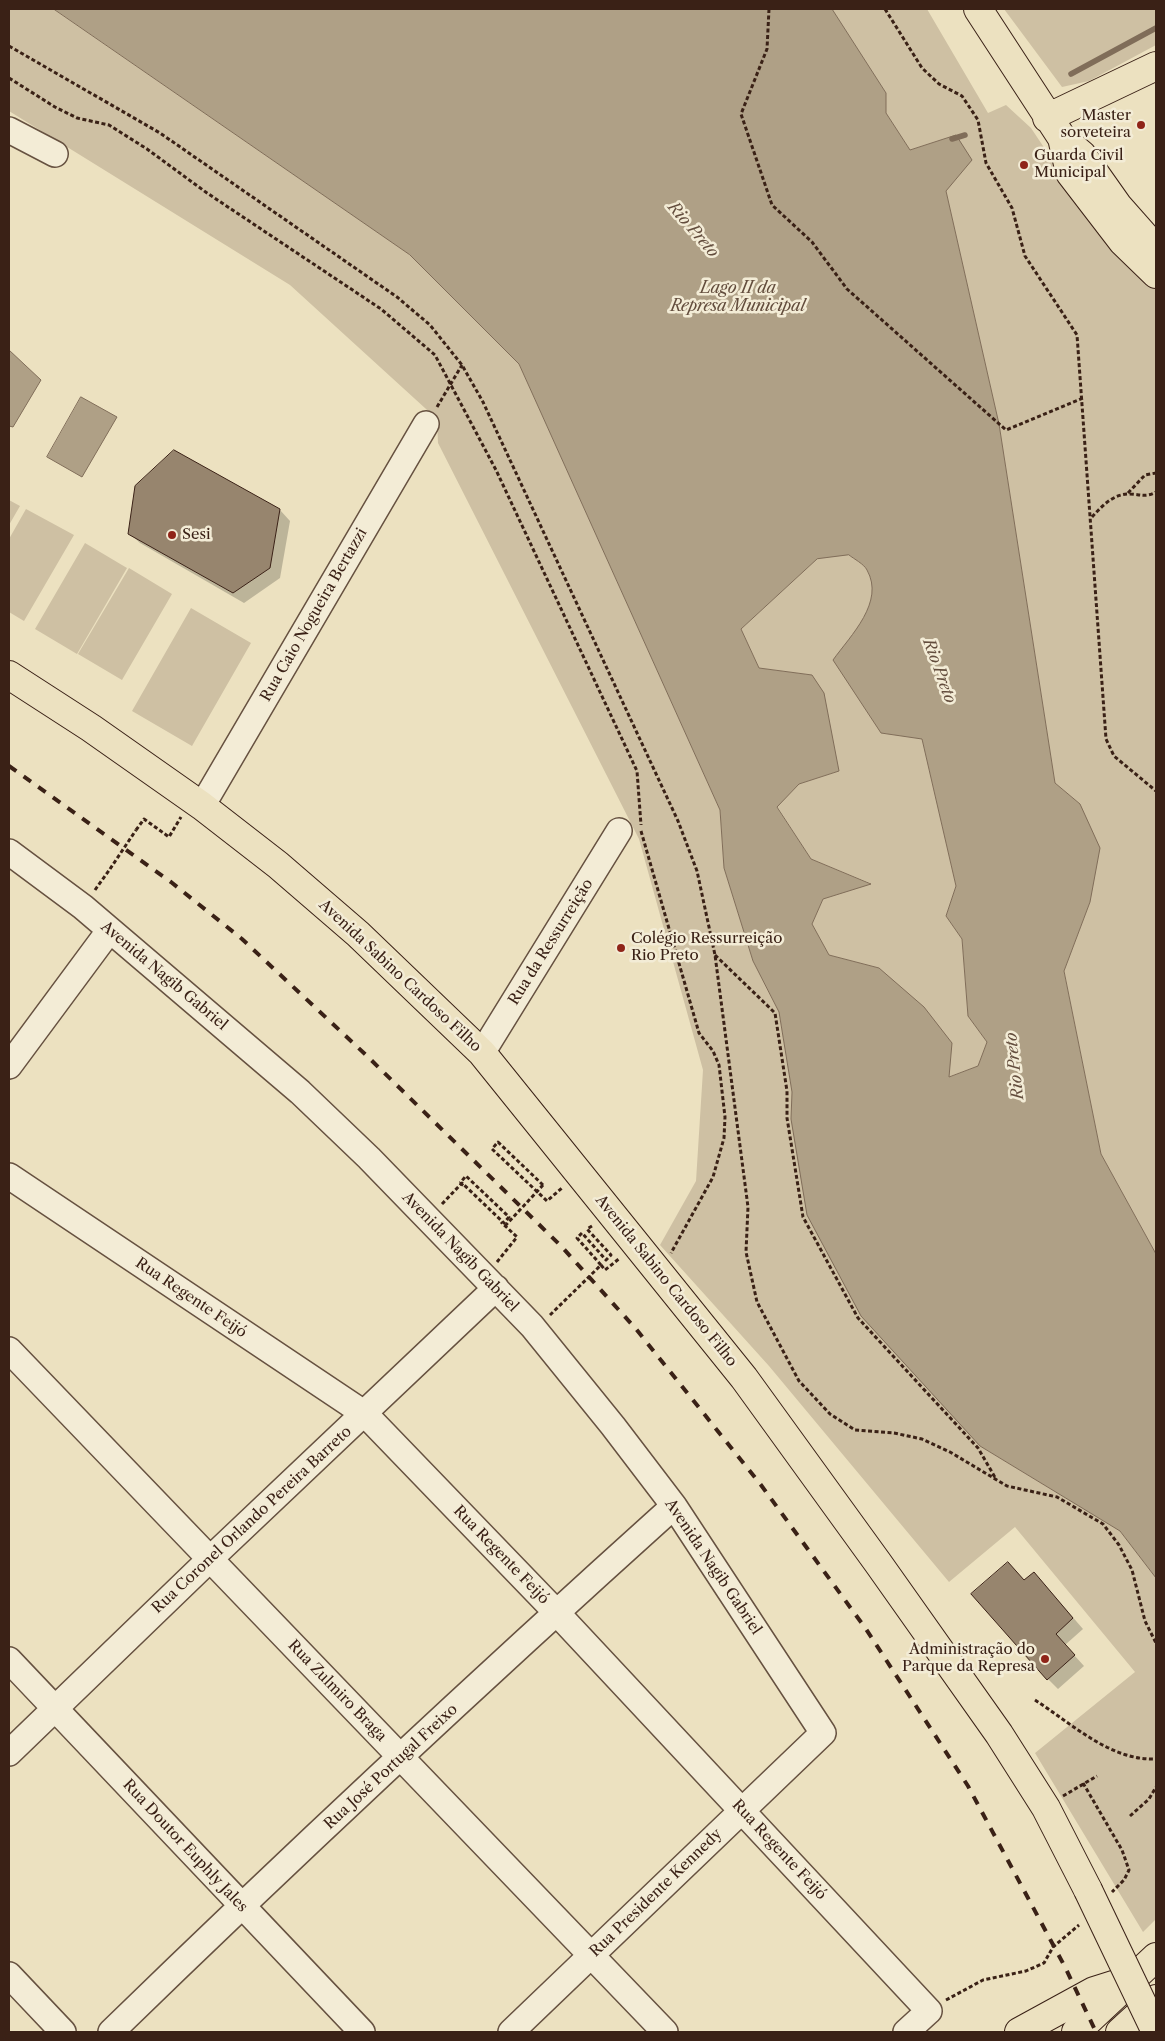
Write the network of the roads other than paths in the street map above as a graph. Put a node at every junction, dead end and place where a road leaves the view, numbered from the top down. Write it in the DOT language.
graph roads {
  1 [pos="978,9"];
  2 [pos="1156,66"];
  3 [pos="1054,128"];
  4 [pos="9,130"];
  5 [pos="55,154"];
  6 [pos="1156,249"];
  7 [pos="1156,274"];
  8 [pos="426,424"];
  9 [pos="9,675"];
  10 [pos="202,806"];
  11 [pos="619,831"];
  12 [pos="9,852"];
  13 [pos="109,931"];
  14 [pos="482,1052"];
  15 [pos="9,1066"];
  16 [pos="9,1176"];
  17 [pos="496,1288"];
  18 [pos="9,1350"];
  19 [pos="365,1414"];
  20 [pos="674,1506"];
  21 [pos="210,1559"];
  22 [pos="556,1612"];
  23 [pos="9,1660"];
  24 [pos="54,1708"];
  25 [pos="823,1733"];
  26 [pos="9,1754"];
  27 [pos="401,1758"];
  28 [pos="742,1809"];
  29 [pos="241,1906"];
  30 [pos="591,1956"];
  31 [pos="1156,1957"];
  32 [pos="9,1975"];
  33 [pos="1132,1979"];
  34 [pos="1156,1999"];
  35 [pos="1124,2030"];
  36 [pos="64,2032"];
  37 [pos="111,2032"];
  38 [pos="362,2032"];
  39 [pos="511,2032"];
  40 [pos="665,2032"];
  41 [pos="906,2032"];
  42 [pos="1019,2032"];
  43 [pos="1076,2032"];
  44 [pos="1156,2032"];
  1 -- 3 [label="main road"];
  2 -- 3 [label="main road"];
  3 -- 6 [label="main road"];
  3 -- 7 [label="main road"];
  4 -- 5 [label="street"];
  8 -- 10 [label="street, Rua Caio Nogueira Bertazzi"];
  9 -- 10 [label="main road, Avenida Sabino Cardoso Filho"];
  10 -- 14 [label="main road, Avenida Sabino Cardoso Filho"];
  11 -- 14 [label="street, Rua da Ressurreição"];
  12 -- 13 [label="street, Avenida Nagib Gabriel"];
  13 -- 15 [label="street"];
  13 -- 17 [label="street, Avenida Nagib Gabriel"];
  14 -- 44 [label="main road, Avenida Sabino Cardoso Filho, bridge"];
  16 -- 19 [label="street, Rua Regente Feijó"];
  17 -- 19 [label="street, Rua Coronel Orlando Pereira Barreto"];
  17 -- 20 [label="street, Avenida Nagib Gabriel"];
  18 -- 21 [label="street, Rua Zulmiro Braga"];
  19 -- 21 [label="street, Rua Coronel Orlando Pereira Barreto"];
  19 -- 22 [label="street, Rua Regente Feijó"];
  20 -- 22 [label="street, Rua José Portugal Freixo"];
  20 -- 25 [label="street, Avenida Nagib Gabriel"];
  21 -- 24 [label="street, Rua Coronel Orlando Pereira Barreto"];
  21 -- 27 [label="street, Rua Zulmiro Braga"];
  22 -- 27 [label="street, Rua José Portugal Freixo"];
  22 -- 28 [label="street, Rua Regente Feijó"];
  23 -- 24 [label="street, Rua Doutor Euphly Jales"];
  24 -- 26 [label="street, Rua Coronel Orlando Pereira Barreto"];
  24 -- 29 [label="street, Rua Doutor Euphly Jales"];
  25 -- 28 [label="street, Rua Presidente Kennedy"];
  27 -- 29 [label="street, Rua José Portugal Freixo"];
  27 -- 30 [label="street, Rua Zulmiro Braga"];
  28 -- 30 [label="street, Rua Presidente Kennedy"];
  28 -- 41 [label="street, Rua Regente Feijó"];
  29 -- 37 [label="street, Rua José Portugal Freixo"];
  29 -- 38 [label="street, Rua Doutor Euphly Jales"];
  30 -- 39 [label="street, Rua Presidente Kennedy"];
  30 -- 40 [label="street, Rua Zulmiro Braga"];
  31 -- 33 [label="main road"];
  32 -- 36 [label="street"];
  33 -- 42 [label="main road"];
  33 -- 43 [label="main road"];
  34 -- 35 [label="main road"];
}
